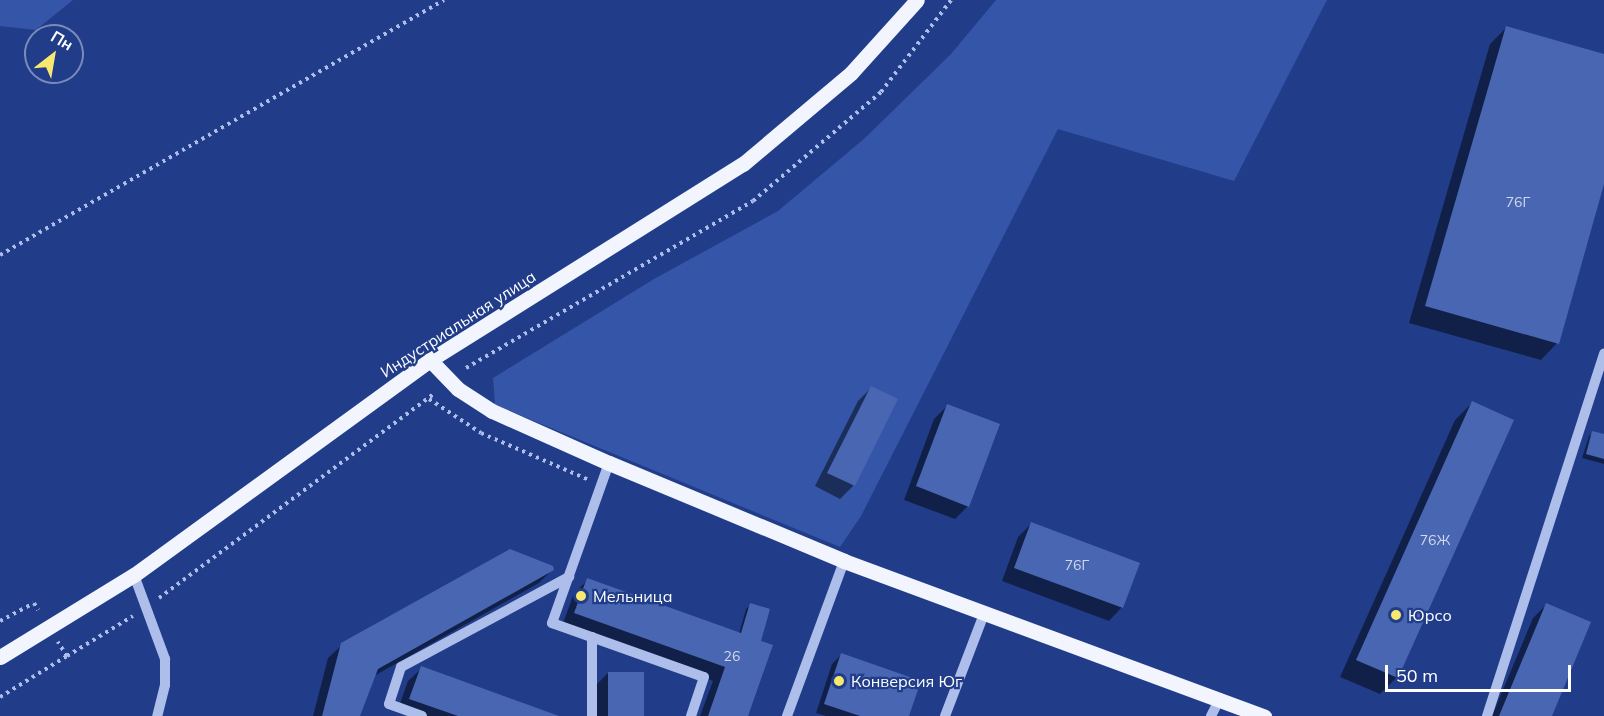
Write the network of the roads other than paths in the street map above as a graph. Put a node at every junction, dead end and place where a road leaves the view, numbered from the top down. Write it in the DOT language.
graph roads {
  1 [pos="916,0"];
  2 [pos="1604,353"];
  3 [pos="430,360"];
  4 [pos="1601,373"];
  5 [pos="609,463"];
  6 [pos="843,561"];
  7 [pos="134,575"];
  8 [pos="568,578"];
  9 [pos="984,614"];
  10 [pos="592,637"];
  11 [pos="0,657"];
  12 [pos="1220,698"];
  13 [pos="157,716"];
  14 [pos="422,716"];
  15 [pos="592,716"];
  16 [pos="691,716"];
  17 [pos="787,716"];
  18 [pos="945,716"];
  19 [pos="1211,716"];
  20 [pos="1264,716"];
  21 [pos="1487,716"];
  1 -- 3 [label="main road, Индустриальная улица"];
  2 -- 4 [label="lane"];
  3 -- 5 [label="main road"];
  3 -- 7 [label="main road, Индустриальная улица"];
  4 -- 21 [label="lane"];
  5 -- 6 [label="main road"];
  5 -- 8 [label="lane"];
  6 -- 9 [label="main road"];
  6 -- 17 [label="lane"];
  7 -- 11 [label="main road, Индустриальная улица"];
  7 -- 13 [label="lane"];
  8 -- 10 [label="lane"];
  8 -- 14 [label="lane"];
  9 -- 12 [label="main road"];
  9 -- 18 [label="lane"];
  10 -- 15 [label="lane"];
  10 -- 16 [label="lane"];
  12 -- 19 [label="lane"];
  12 -- 20 [label="main road"];
}
